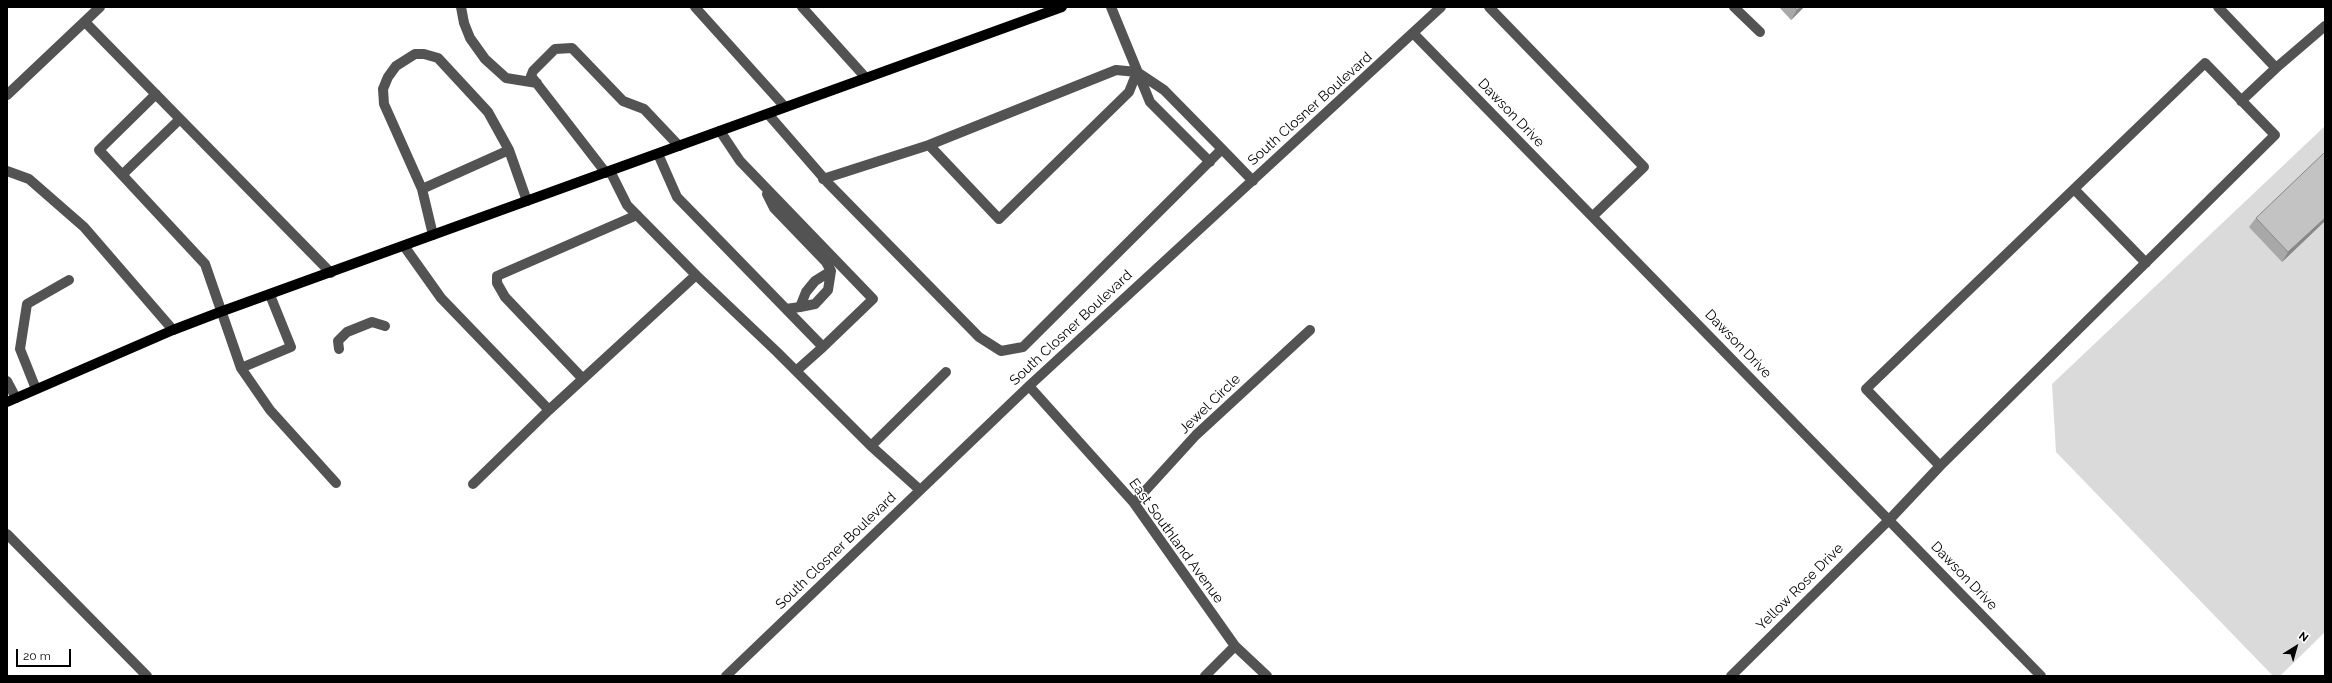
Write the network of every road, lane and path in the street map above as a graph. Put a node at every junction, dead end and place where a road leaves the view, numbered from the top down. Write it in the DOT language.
graph roads {
  1 [pos="100,7"];
  2 [pos="461,7"];
  3 [pos="695,7"];
  4 [pos="802,7"];
  5 [pos="1062,7"];
  6 [pos="1111,7"];
  7 [pos="1441,7"];
  8 [pos="1489,7"];
  9 [pos="1734,7"];
  10 [pos="2218,7"];
  11 [pos="84,22"];
  12 [pos="2325,26"];
  13 [pos="1760,32"];
  14 [pos="1414,34"];
  15 [pos="2276,68"];
  16 [pos="1137,72"];
  17 [pos="866,78"];
  18 [pos="537,83"];
  19 [pos="156,94"];
  20 [pos="7,95"];
  21 [pos="2241,101"];
  22 [pos="786,107"];
  23 [pos="768,114"];
  24 [pos="180,119"];
  25 [pos="720,131"];
  26 [pos="929,145"];
  27 [pos="679,146"];
  28 [pos="509,150"];
  29 [pos="1222,150"];
  30 [pos="658,154"];
  31 [pos="1210,162"];
  32 [pos="7,171"];
  33 [pos="608,172"];
  34 [pos="122,175"];
  35 [pos="824,179"];
  36 [pos="1253,181"];
  37 [pos="762,185"];
  38 [pos="422,189"];
  39 [pos="2074,189"];
  40 [pos="527,201"];
  41 [pos="637,215"];
  42 [pos="1593,216"];
  43 [pos="433,235"];
  44 [pos="404,246"];
  45 [pos="2146,263"];
  46 [pos="831,272"];
  47 [pos="331,273"];
  48 [pos="696,275"];
  49 [pos="70,280"];
  50 [pos="270,295"];
  51 [pos="800,307"];
  52 [pos="786,309"];
  53 [pos="220,312"];
  54 [pos="385,326"];
  55 [pos="173,330"];
  56 [pos="1310,330"];
  57 [pos="823,347"];
  58 [pos="339,349"];
  59 [pos="242,368"];
  60 [pos="796,371"];
  61 [pos="946,372"];
  62 [pos="583,379"];
  63 [pos="7,381"];
  64 [pos="1029,386"];
  65 [pos="36,389"];
  66 [pos="11,400"];
  67 [pos="549,410"];
  68 [pos="871,446"];
  69 [pos="1940,466"];
  70 [pos="336,483"];
  71 [pos="473,484"];
  72 [pos="920,490"];
  73 [pos="1134,503"];
  74 [pos="1890,519"];
  75 [pos="7,534"];
  76 [pos="1235,646"];
  77 [pos="147,676"];
  78 [pos="726,676"];
  79 [pos="1204,676"];
  80 [pos="1267,676"];
  81 [pos="1731,676"];
  82 [pos="2041,676"];
  1 -- 11 [label="street"];
  2 -- 18 [label="street"];
  3 -- 22 [label="street"];
  4 -- 17 [label="street"];
  5 -- 17 [label="main road"];
  6 -- 16 [label="street"];
  7 -- 14 [label="street, South Closner Boulevard"];
  8 -- 42 [label="street"];
  9 -- 13 [label="street"];
  10 -- 15 [label="street"];
  11 -- 19 [label="street"];
  11 -- 20 [label="street"];
  12 -- 15 [label="street"];
  14 -- 36 [label="street, South Closner Boulevard"];
  14 -- 42 [label="street, Dawson Drive"];
  15 -- 21 [label="street"];
  16 -- 26 [label="street"];
  16 -- 26 [label="street"];
  16 -- 29 [label="street"];
  16 -- 31 [label="street"];
  17 -- 22 [label="main road"];
  18 -- 27 [label="street"];
  18 -- 33 [label="street"];
  19 -- 24 [label="street"];
  19 -- 34 [label="street"];
  21 -- 39 [label="street"];
  21 -- 45 [label="street, Yellow Rose Drive"];
  22 -- 23 [label="main road"];
  23 -- 25 [label="main road"];
  23 -- 35 [label="street"];
  24 -- 34 [label="street"];
  24 -- 47 [label="street"];
  25 -- 27 [label="main road"];
  25 -- 37 [label="street"];
  26 -- 35 [label="street"];
  27 -- 30 [label="main road"];
  28 -- 38 [label="street"];
  28 -- 38 [label="street"];
  28 -- 40 [label="street"];
  29 -- 31 [label="street"];
  29 -- 36 [label="street"];
  30 -- 33 [label="main road"];
  30 -- 52 [label="street"];
  31 -- 35 [label="street"];
  32 -- 55 [label="street"];
  33 -- 40 [label="main road"];
  33 -- 41 [label="street"];
  34 -- 53 [label="street"];
  36 -- 64 [label="street, South Closner Boulevard"];
  37 -- 46 [label="street"];
  37 -- 57 [label="street"];
  38 -- 43 [label="street"];
  39 -- 45 [label="street"];
  39 -- 69 [label="street"];
  40 -- 43 [label="main road"];
  41 -- 48 [label="street"];
  41 -- 62 [label="street"];
  42 -- 74 [label="street, Dawson Drive"];
  43 -- 44 [label="main road"];
  44 -- 47 [label="main road"];
  44 -- 67 [label="street"];
  45 -- 69 [label="street, Yellow Rose Drive"];
  46 -- 51 [label="street"];
  46 -- 51 [label="street"];
  47 -- 50 [label="main road"];
  48 -- 60 [label="street"];
  48 -- 62 [label="street"];
  49 -- 65 [label="street"];
  50 -- 53 [label="main road"];
  50 -- 59 [label="street"];
  51 -- 52 [label="street"];
  52 -- 57 [label="street"];
  53 -- 55 [label="main road"];
  53 -- 59 [label="street"];
  54 -- 58 [label="street"];
  55 -- 65 [label="main road"];
  56 -- 73 [label="street, Jewel Circle"];
  57 -- 60 [label="street"];
  59 -- 70 [label="street"];
  60 -- 68 [label="street"];
  61 -- 68 [label="street"];
  62 -- 67 [label="street"];
  63 -- 66 [label="street"];
  64 -- 72 [label="street, South Closner Boulevard"];
  64 -- 73 [label="street, East Southland Avenue"];
  65 -- 66 [label="main road"];
  67 -- 71 [label="street"];
  68 -- 72 [label="street"];
  69 -- 74 [label="street, Yellow Rose Drive"];
  72 -- 78 [label="street, South Closner Boulevard"];
  73 -- 76 [label="street, East Southland Avenue"];
  74 -- 81 [label="street, Yellow Rose Drive"];
  74 -- 82 [label="street, Dawson Drive"];
  75 -- 77 [label="street"];
  76 -- 79 [label="street"];
  76 -- 80 [label="street, East Southland Avenue"];
}
